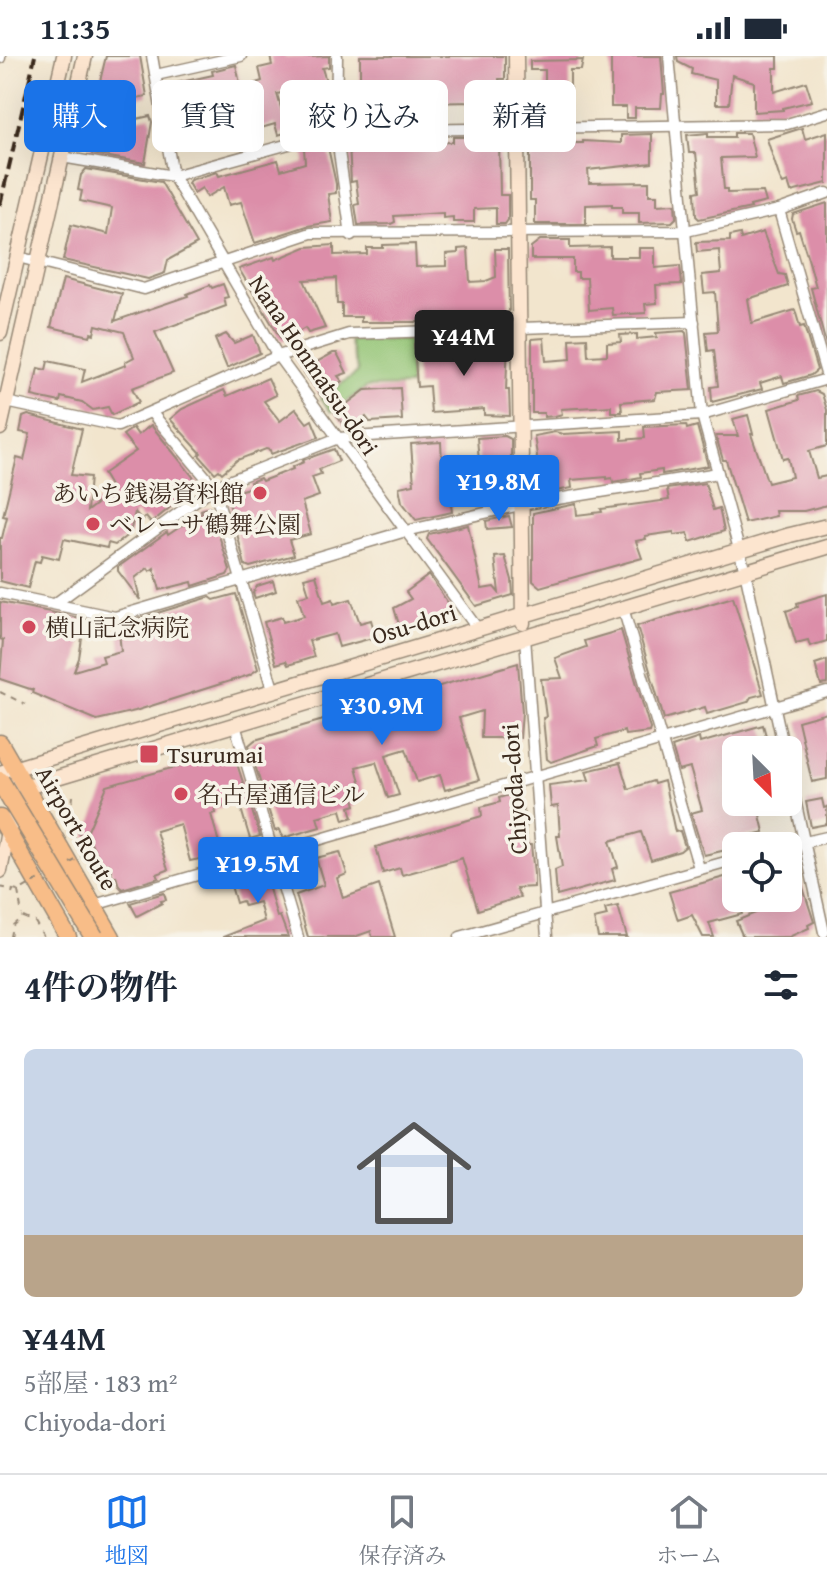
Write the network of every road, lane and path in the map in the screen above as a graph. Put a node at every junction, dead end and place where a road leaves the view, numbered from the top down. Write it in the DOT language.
graph roads {
  1 [pos="64,56"];
  2 [pos="85,56"];
  3 [pos="152,56"];
  4 [pos="241,56"];
  5 [pos="337,56"];
  6 [pos="516,56"];
  7 [pos="669,56"];
  8 [pos="156,75"];
  9 [pos="337,80"];
  10 [pos="516,80"];
  11 [pos="827,112"];
  12 [pos="676,126"];
  13 [pos="576,127"];
  14 [pos="280,146"];
  15 [pos="339,152"];
  16 [pos="517,152"];
  17 [pos="62,157"];
  18 [pos="173,176"];
  19 [pos="827,193"];
  20 [pos="779,210"];
  21 [pos="686,231"];
  22 [pos="518,233"];
  23 [pos="351,235"];
  24 [pos="18,257"];
  25 [pos="38,261"];
  26 [pos="222,263"];
  27 [pos="694,322"];
  28 [pos="519,328"];
  29 [pos="0,333"];
  30 [pos="278,356"];
  31 [pos="827,378"];
  32 [pos="6,402"];
  33 [pos="151,412"];
  34 [pos="702,415"];
  35 [pos="520,425"];
  36 [pos="0,428"];
  37 [pos="338,438"];
  38 [pos="718,473"];
  39 [pos="214,487"];
  40 [pos="520,505"];
  41 [pos="827,526"];
  42 [pos="406,531"];
  43 [pos="827,547"];
  44 [pos="739,550"];
  45 [pos="745,571"];
  46 [pos="241,580"];
  47 [pos="0,593"];
  48 [pos="56,603"];
  49 [pos="623,608"];
  50 [pos="521,615"];
  51 [pos="477,628"];
  52 [pos="525,637"];
  53 [pos="273,689"];
  54 [pos="0,692"];
  55 [pos="827,692"];
  56 [pos="25,704"];
  57 [pos="775,707"];
  58 [pos="235,725"];
  59 [pos="781,736"];
  60 [pos="661,742"];
  61 [pos="0,743"];
  62 [pos="7,770"];
  63 [pos="535,777"];
  64 [pos="0,783"];
  65 [pos="27,787"];
  66 [pos="73,796"];
  67 [pos="798,816"];
  68 [pos="4,824"];
  69 [pos="75,825"];
  70 [pos="827,837"];
  71 [pos="79,841"];
  72 [pos="804,842"];
  73 [pos="89,853"];
  74 [pos="273,853"];
  75 [pos="722,862"];
  76 [pos="699,868"];
  77 [pos="0,871"];
  78 [pos="18,891"];
  79 [pos="94,905"];
  80 [pos="545,911"];
  81 [pos="23,917"];
  82 [pos="826,931"];
  83 [pos="10,937"];
  84 [pos="44,937"];
  85 [pos="68,937"];
  86 [pos="94,937"];
  87 [pos="112,937"];
  88 [pos="298,937"];
  89 [pos="460,937"];
  90 [pos="547,937"];
  91 [pos="813,937"];
  1 -- 24 [label="street"];
  2 -- 17 [label="street"];
  3 -- 8 [label="street, Nana Honmatsu-dori"];
  4 -- 8 [label="street"];
  5 -- 9 [label="street"];
  6 -- 10 [label="street"];
  7 -- 12 [label="street"];
  8 -- 18 [label="street, Nana Honmatsu-dori"];
  11 -- 12 [label="street"];
  12 -- 13 [label="street"];
  12 -- 21 [label="street"];
  14 -- 18 [label="street"];
  15 -- 23 [label="street"];
  16 -- 22 [label="street"];
  17 -- 18 [label="street"];
  17 -- 25 [label="street"];
  18 -- 26 [label="street, Nana Honmatsu-dori"];
  19 -- 20 [label="street"];
  20 -- 21 [label="street"];
  20 -- 31 [label="street"];
  21 -- 22 [label="street"];
  21 -- 27 [label="street"];
  22 -- 23 [label="street"];
  22 -- 28 [label="street"];
  23 -- 26 [label="street"];
  24 -- 25 [label="street"];
  24 -- 29 [label="street"];
  25 -- 26 [label="street"];
  25 -- 32 [label="street"];
  26 -- 30 [label="street, Nana Honmatsu-dori"];
  27 -- 28 [label="street"];
  27 -- 34 [label="street"];
  28 -- 30 [label="street"];
  28 -- 35 [label="street"];
  30 -- 33 [label="street"];
  30 -- 37 [label="street, Nana Honmatsu-dori"];
  31 -- 34 [label="street"];
  32 -- 33 [label="street"];
  32 -- 36 [label="street"];
  33 -- 39 [label="street"];
  34 -- 35 [label="street"];
  34 -- 38 [label="street"];
  35 -- 37 [label="street"];
  35 -- 40 [label="street"];
  37 -- 39 [label="street"];
  37 -- 42 [label="street, Nana Honmatsu-dori"];
  38 -- 40 [label="street"];
  38 -- 44 [label="street"];
  39 -- 46 [label="street"];
  39 -- 48 [label="street"];
  40 -- 42 [label="street"];
  40 -- 50 [label="street"];
  41 -- 44 [label="street, Osu-dori"];
  42 -- 46 [label="street"];
  42 -- 51 [label="street, Nana Honmatsu-dori"];
  43 -- 45 [label="street, Osu-dori"];
  44 -- 45 [label="street"];
  44 -- 50 [label="street, Osu-dori"];
  45 -- 49 [label="street, Osu-dori"];
  45 -- 57 [label="street"];
  46 -- 48 [label="street"];
  46 -- 53 [label="street"];
  47 -- 48 [label="street"];
  49 -- 52 [label="street, Osu-dori"];
  49 -- 60 [label="street"];
  50 -- 51 [label="street, Osu-dori"];
  50 -- 52 [label="street"];
  51 -- 53 [label="street, Osu-dori"];
  52 -- 58 [label="street, Osu-dori"];
  52 -- 63 [label="street, Chiyoda-dori"];
  53 -- 62 [label="street, Osu-dori"];
  54 -- 56 [label="path"];
  55 -- 57 [label="street"];
  57 -- 59 [label="street"];
  57 -- 60 [label="street"];
  58 -- 65 [label="street, Osu-dori"];
  58 -- 74 [label="street"];
  60 -- 63 [label="street"];
  60 -- 76 [label="street"];
  61 -- 62 [label="main road, Airport Route"];
  62 -- 65 [label="main road, Airport Route"];
  63 -- 74 [label="street"];
  63 -- 80 [label="street, Chiyoda-dori"];
  64 -- 65 [label="street"];
  64 -- 86 [label="highway, bridge"];
  65 -- 68 [label="street"];
  65 -- 79 [label="main road, Airport Route"];
  66 -- 69 [label="path"];
  67 -- 72 [label="street"];
  68 -- 77 [label="street"];
  68 -- 85 [label="main road"];
  69 -- 71 [label="path"];
  69 -- 73 [label="path"];
  70 -- 72 [label="street"];
  72 -- 82 [label="street"];
  74 -- 79 [label="street"];
  74 -- 88 [label="street"];
  75 -- 76 [label="street"];
  76 -- 80 [label="street"];
  78 -- 81 [label="path"];
  79 -- 87 [label="main road, Airport Route"];
  80 -- 89 [label="street"];
  80 -- 90 [label="street, Chiyoda-dori"];
  81 -- 83 [label="path"];
  81 -- 84 [label="path"];
  82 -- 91 [label="street"];
}
